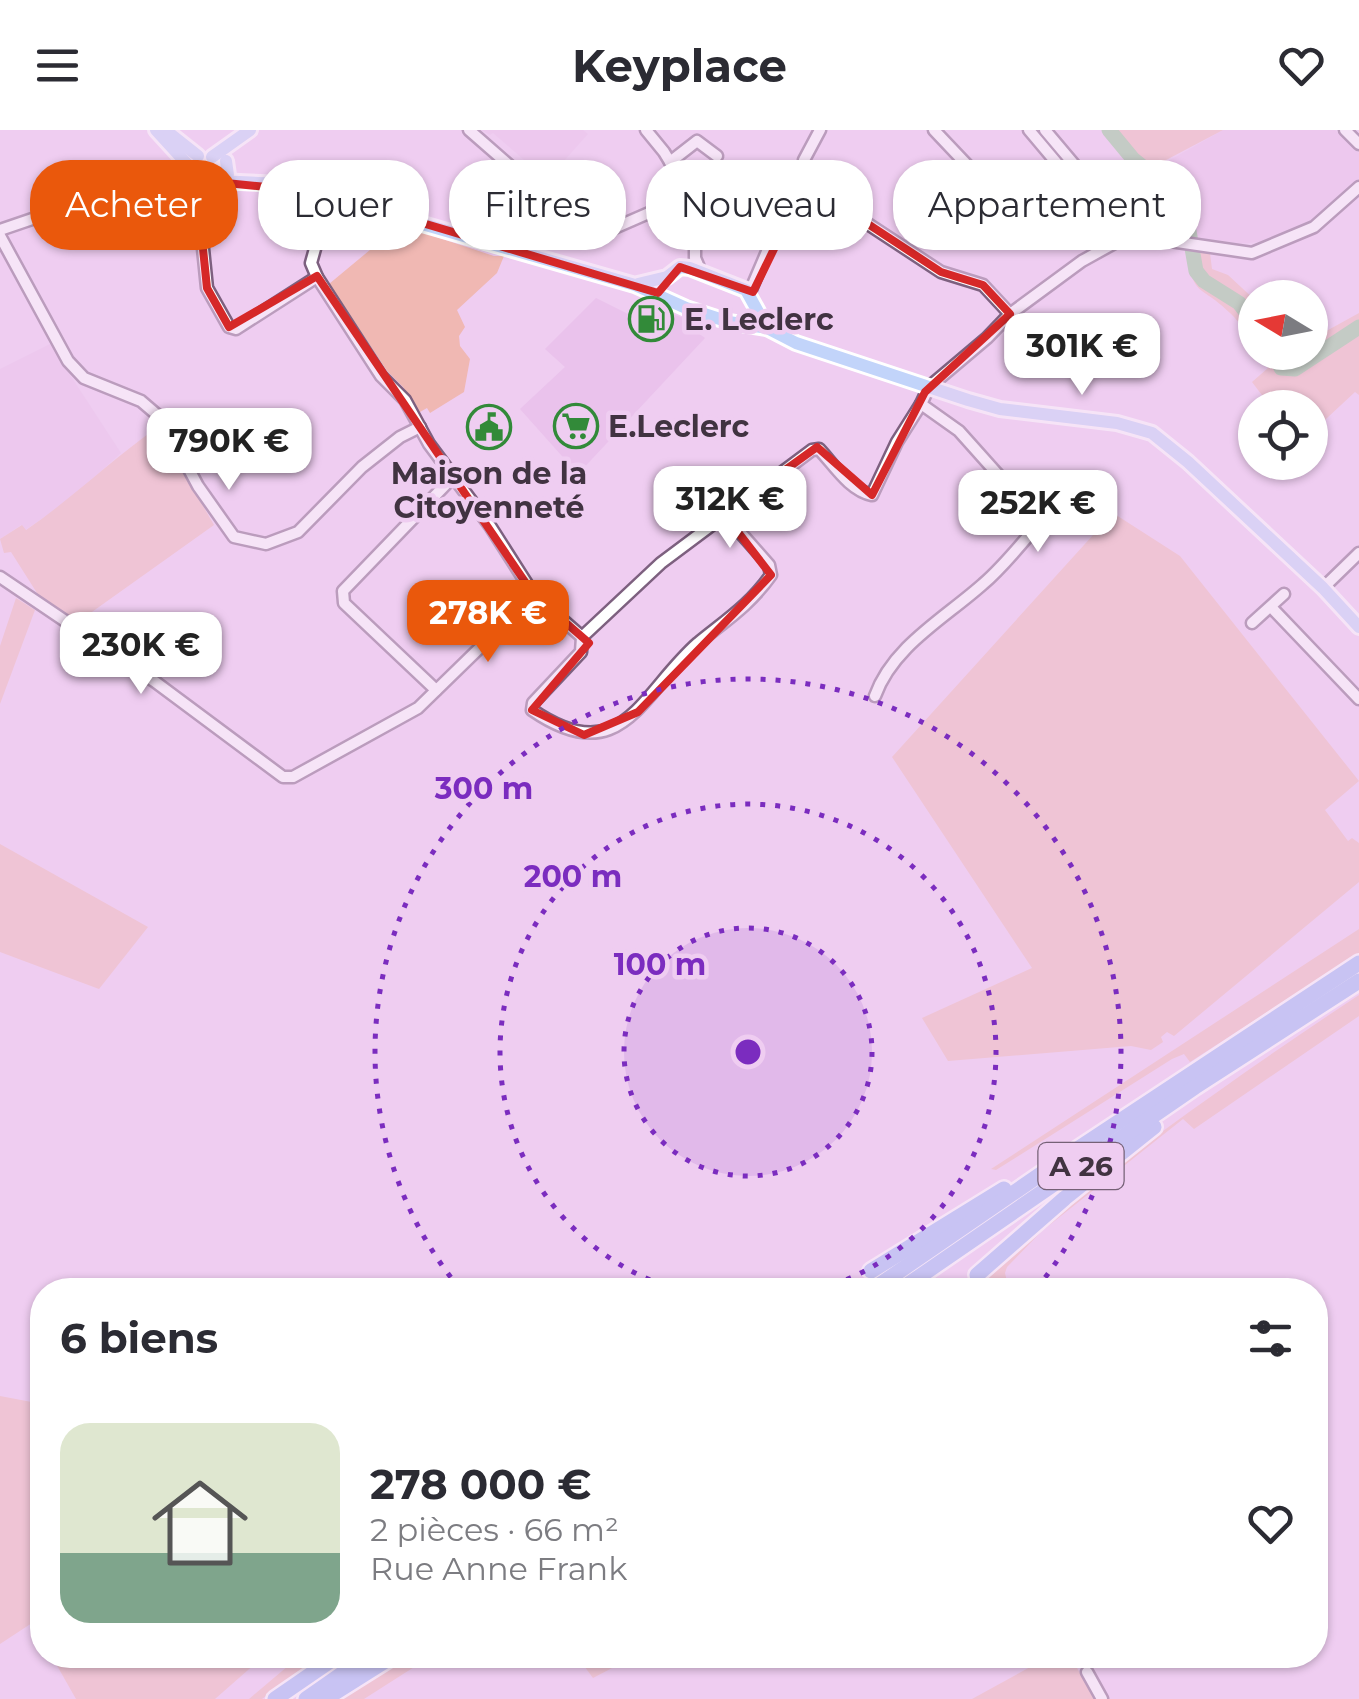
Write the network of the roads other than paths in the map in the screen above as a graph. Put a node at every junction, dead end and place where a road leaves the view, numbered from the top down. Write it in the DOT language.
graph roads {
  1 [pos="156,130"];
  2 [pos="165,130"];
  3 [pos="250,130"];
  4 [pos="469,130"];
  5 [pos="646,130"];
  6 [pos="820,130"];
  7 [pos="934,130"];
  8 [pos="952,130"];
  9 [pos="1029,130"];
  10 [pos="1045,130"];
  11 [pos="1345,130"];
  12 [pos="695,135"];
  13 [pos="948,142"];
  14 [pos="1359,144"];
  15 [pos="717,156"];
  16 [pos="193,160"];
  17 [pos="194,160"];
  18 [pos="209,160"];
  19 [pos="668,160"];
  20 [pos="672,160"];
  21 [pos="804,160"];
  22 [pos="961,160"];
  23 [pos="1054,160"];
  24 [pos="1069,160"];
  25 [pos="238,177"];
  26 [pos="249,180"];
  27 [pos="238,181"];
  28 [pos="258,181"];
  29 [pos="1359,187"];
  30 [pos="646,215"];
  31 [pos="30,223"];
  32 [pos="429,224"];
  33 [pos="873,227"];
  34 [pos="0,233"];
  35 [pos="1201,246"];
  36 [pos="205,250"];
  37 [pos="315,250"];
  38 [pos="690,250"];
  39 [pos="696,250"];
  40 [pos="767,250"];
  41 [pos="1100,250"];
  42 [pos="680,267"];
  43 [pos="701,272"];
  44 [pos="317,277"];
  45 [pos="667,277"];
  46 [pos="635,284"];
  47 [pos="668,298"];
  48 [pos="750,298"];
  49 [pos="1010,314"];
  50 [pos="740,322"];
  51 [pos="767,328"];
  52 [pos="928,387"];
  53 [pos="921,404"];
  54 [pos="420,427"];
  55 [pos="452,477"];
  56 [pos="724,514"];
  57 [pos="1359,553"];
  58 [pos="0,577"];
  59 [pos="1322,588"];
  60 [pos="1284,594"];
  61 [pos="534,596"];
  62 [pos="1271,606"];
  63 [pos="1359,618"];
  64 [pos="1252,623"];
  65 [pos="1359,627"];
  66 [pos="582,637"];
  67 [pos="436,690"];
  68 [pos="875,696"];
  69 [pos="1359,699"];
  70 [pos="1359,963"];
  71 [pos="1359,980"];
  72 [pos="1264,1043"];
  73 [pos="1074,1152"];
  74 [pos="871,1271"];
  75 [pos="977,1275"];
  76 [pos="890,1278"];
  77 [pos="918,1278"];
  78 [pos="321,1668"];
  79 [pos="351,1668"];
  80 [pos="374,1668"];
  81 [pos="1087,1672"];
  82 [pos="275,1699"];
  83 [pos="306,1699"];
  84 [pos="325,1699"];
  85 [pos="1102,1699"];
  1 -- 16 [label="main road"];
  2 -- 17 [label="main road"];
  3 -- 18 [label="main road"];
  4 -- 30 [label="street"];
  5 -- 19 [label="street"];
  6 -- 21 [label="street"];
  7 -- 13 [label="street"];
  8 -- 13 [label="street"];
  9 -- 23 [label="street"];
  10 -- 24 [label="street"];
  11 -- 14 [label="street"];
  12 -- 15 [label="street"];
  12 -- 20 [label="street"];
  13 -- 22 [label="street"];
  25 -- 26 [label="main road"];
  26 -- 27 [label="main road"];
  26 -- 28 [label="main road"];
  29 -- 35 [label="street"];
  31 -- 34 [label="street"];
  32 -- 46 [label="main road"];
  33 -- 49 [label="street"];
  34 -- 54 [label="street"];
  36 -- 44 [label="street"];
  37 -- 44 [label="street"];
  38 -- 42 [label="street"];
  39 -- 43 [label="street"];
  40 -- 48 [label="street"];
  41 -- 49 [label="street"];
  42 -- 43 [label="main road"];
  42 -- 45 [label="main road"];
  43 -- 48 [label="main road"];
  44 -- 54 [label="street"];
  45 -- 46 [label="main road"];
  45 -- 47 [label="main road"];
  46 -- 47 [label="main road"];
  47 -- 50 [label="main road"];
  48 -- 50 [label="main road"];
  48 -- 51 [label="main road"];
  49 -- 52 [label="street"];
  50 -- 51 [label="main road"];
  51 -- 52 [label="main road"];
  52 -- 53 [label="street"];
  52 -- 59 [label="main road"];
  53 -- 56 [label="street"];
  53 -- 68 [label="street"];
  54 -- 55 [label="street"];
  55 -- 61 [label="street"];
  55 -- 67 [label="street"];
  56 -- 66 [label="street"];
  56 -- 66 [label="street"];
  57 -- 59 [label="street"];
  58 -- 67 [label="street"];
  59 -- 63 [label="main road"];
  59 -- 65 [label="main road"];
  60 -- 62 [label="street"];
  61 -- 66 [label="street"];
  61 -- 67 [label="street"];
  62 -- 64 [label="street"];
  62 -- 69 [label="street"];
  70 -- 73 [label="highway, A 26"];
  71 -- 72 [label="highway, A 26"];
  72 -- 75 [label="highway"];
  72 -- 77 [label="highway, A 26"];
  73 -- 74 [label="highway"];
  73 -- 76 [label="highway, A 26"];
  78 -- 82 [label="highway"];
  79 -- 83 [label="highway"];
  80 -- 84 [label="highway"];
  81 -- 85 [label="street"];
}
